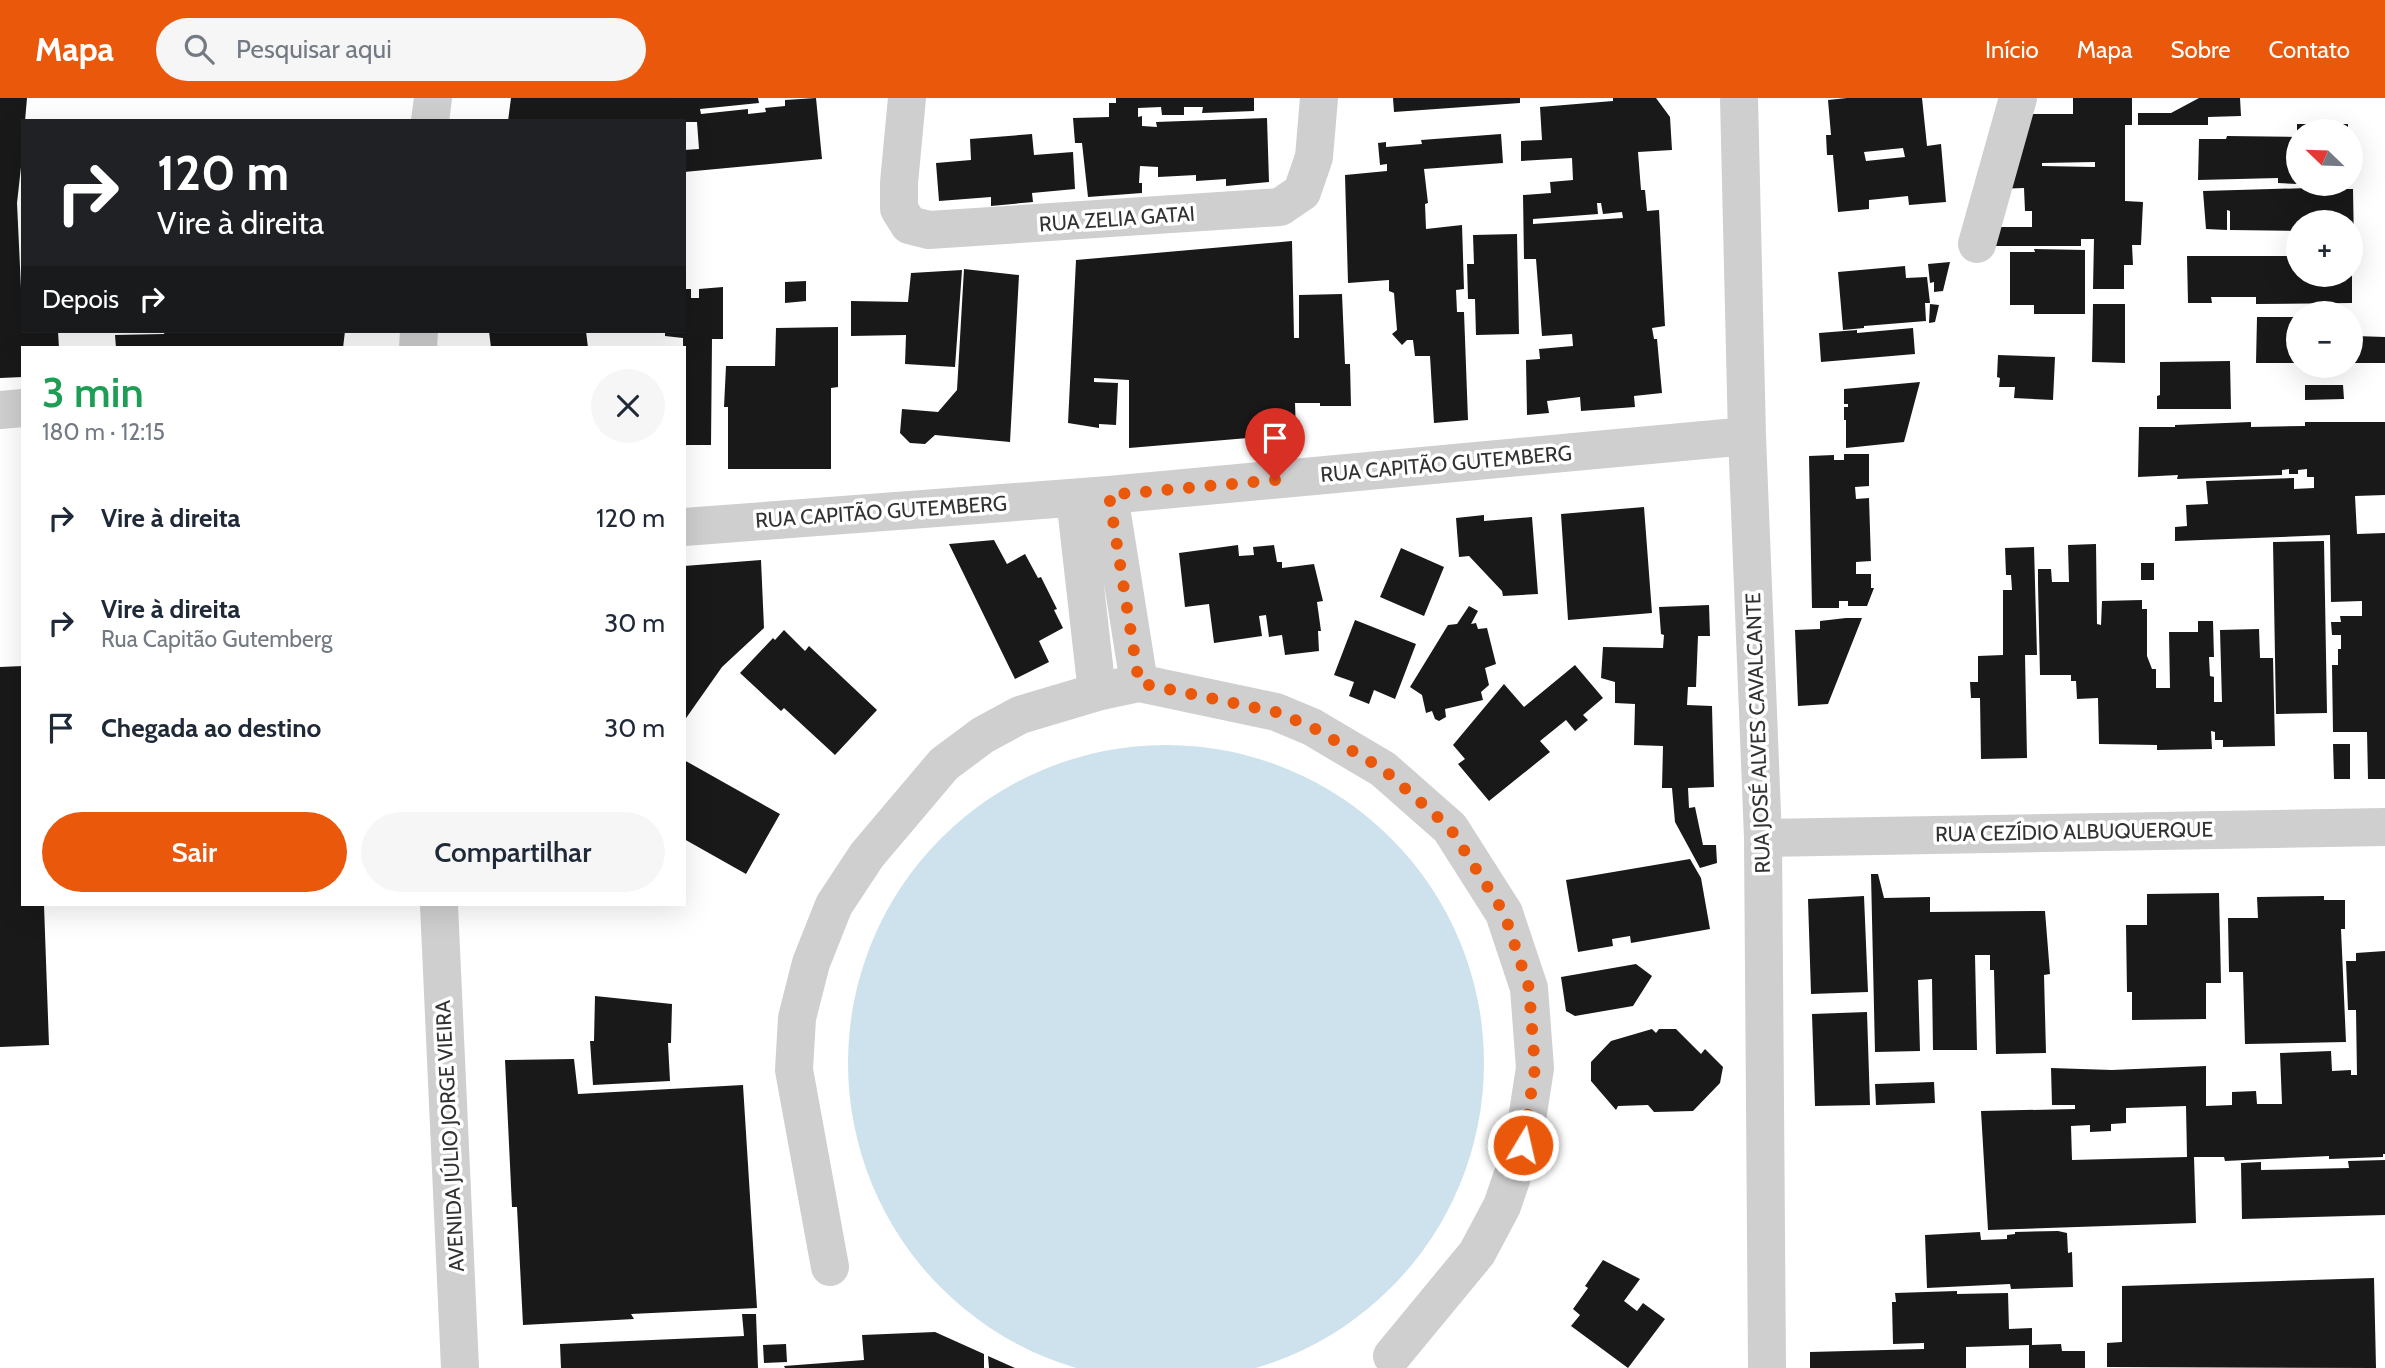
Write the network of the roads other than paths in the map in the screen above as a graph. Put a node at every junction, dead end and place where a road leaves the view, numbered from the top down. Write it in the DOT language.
graph roads {
  1 [pos="433,98"];
  2 [pos="906,98"];
  3 [pos="1319,98"];
  4 [pos="1738,98"];
  5 [pos="2018,98"];
  6 [pos="430,119"];
  7 [pos="1977,244"];
  8 [pos="21,408"];
  9 [pos="0,410"];
  10 [pos="1747,436"];
  11 [pos="1092,496"];
  12 [pos="686,527"];
  13 [pos="1139,683"];
  14 [pos="1097,692"];
  15 [pos="2385,827"];
  16 [pos="1763,838"];
  17 [pos="439,906"];
  18 [pos="830,1267"];
  19 [pos="1392,1356"];
  20 [pos="460,1368"];
  21 [pos="1768,1368"];
  1 -- 6 [label="street"];
  2 -- 3 [label="street, RUA ZELIA GATAI"];
  4 -- 10 [label="street, RUA JOSÉ ALVES CAVALCANTE"];
  5 -- 7 [label="street"];
  8 -- 9 [label="street"];
  10 -- 11 [label="street, RUA CAPITÃO GUTEMBERG"];
  10 -- 16 [label="street, RUA JOSÉ ALVES CAVALCANTE"];
  11 -- 12 [label="street, RUA CAPITÃO GUTEMBERG"];
  11 -- 13 [label="street"];
  11 -- 14 [label="street"];
  13 -- 14 [label="street"];
  13 -- 19 [label="street"];
  14 -- 18 [label="street"];
  15 -- 16 [label="street, RUA CEZÍDIO ALBUQUERQUE"];
  16 -- 21 [label="street, RUA JOSÉ ALVES CAVALCANTE"];
  17 -- 20 [label="street, AVENIDA JÚLIO JORGE VIEIRA"];
}
